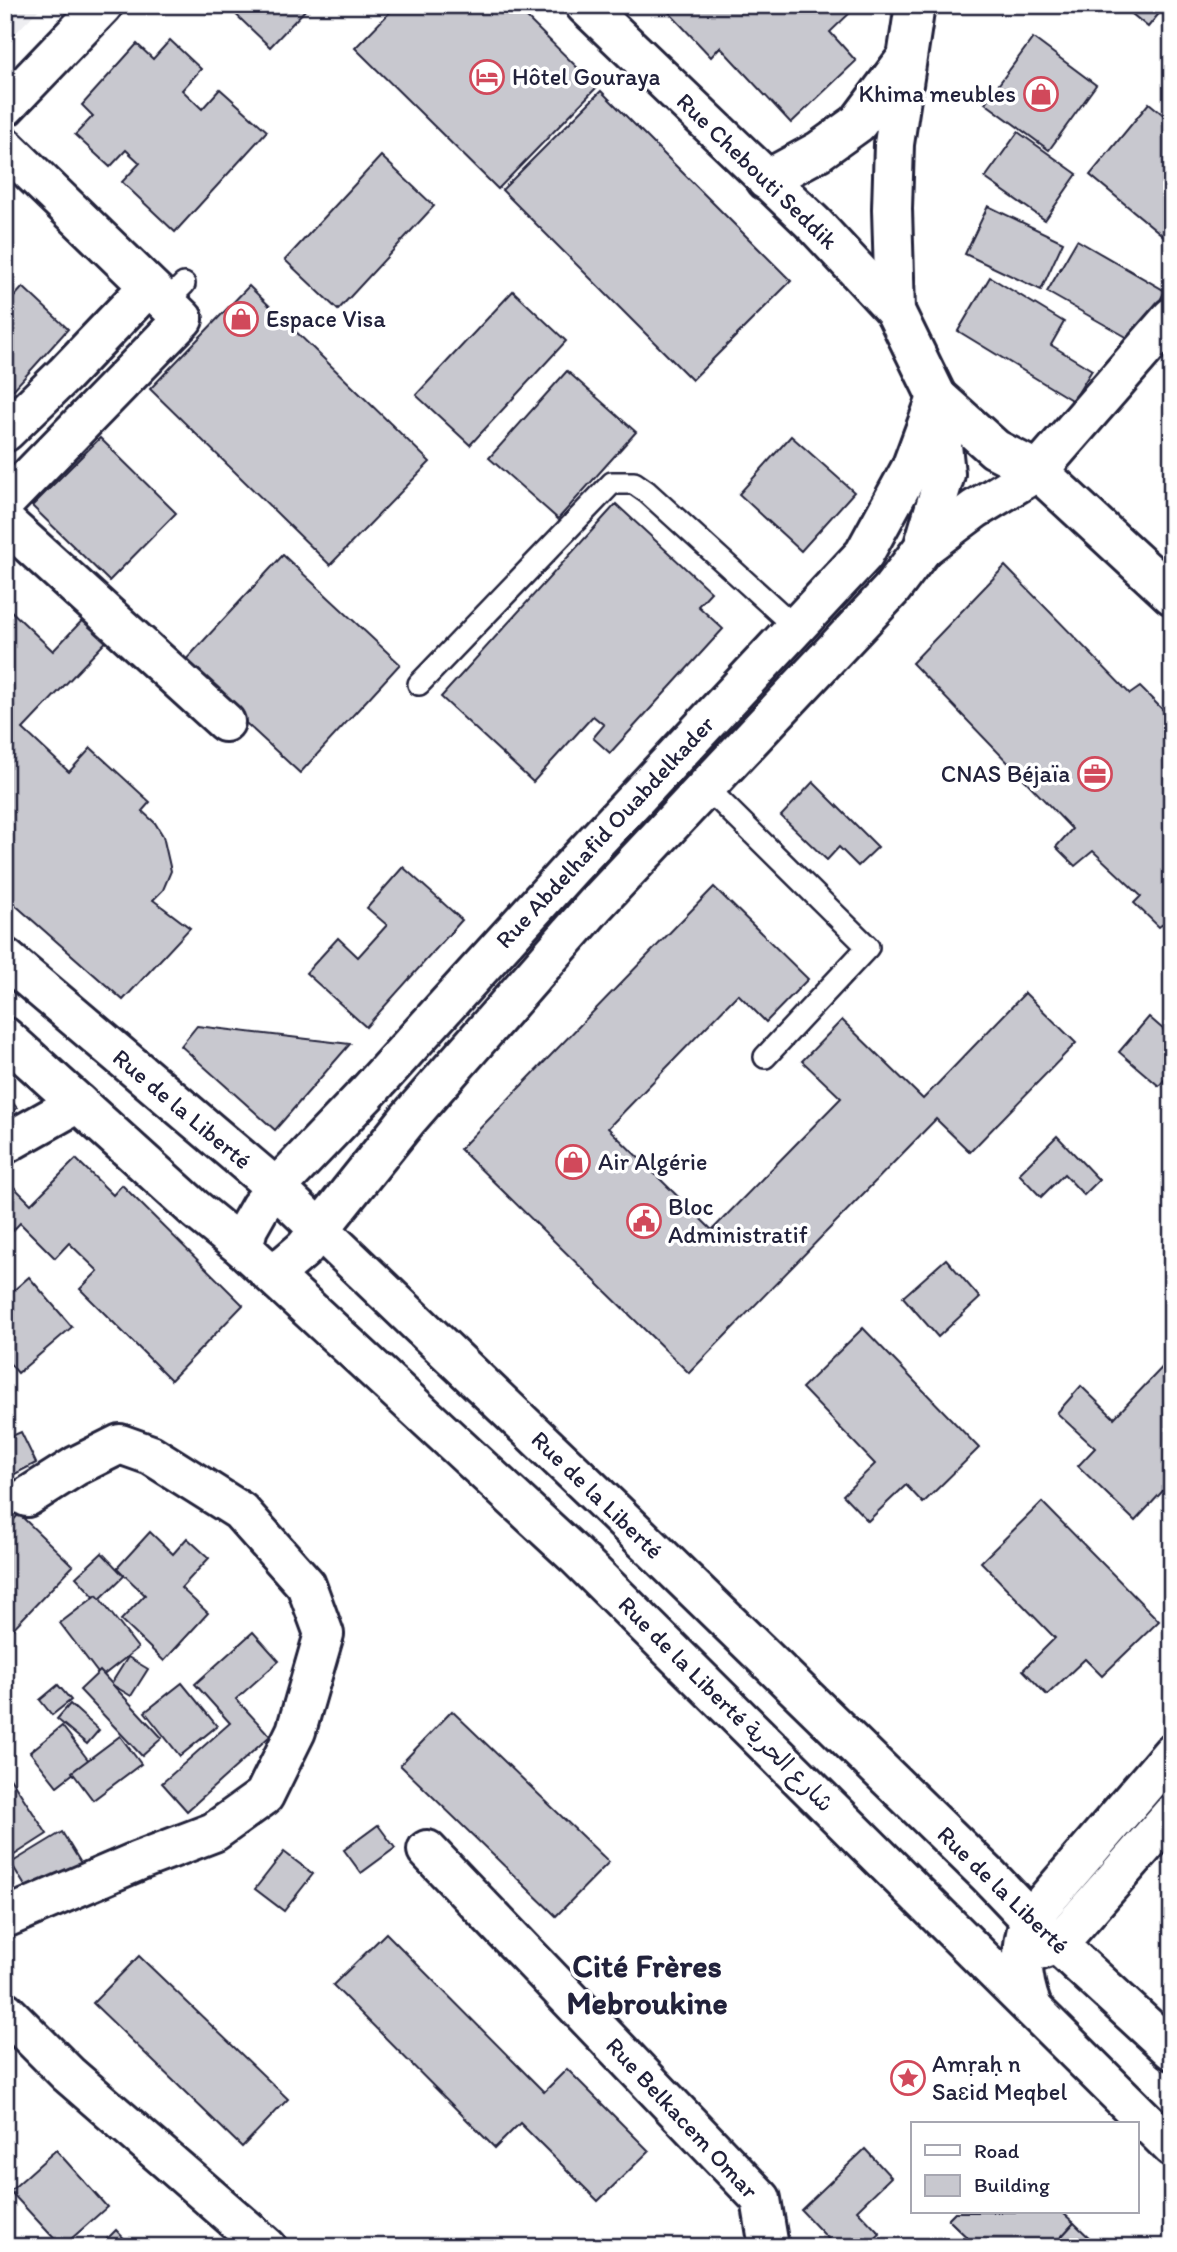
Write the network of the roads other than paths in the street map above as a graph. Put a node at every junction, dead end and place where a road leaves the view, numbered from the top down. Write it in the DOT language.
graph roads {
  1 [pos="103,5"];
  2 [pos="585,5"];
  3 [pos="915,5"];
  4 [pos="910,53"];
  5 [pos="5,107"];
  6 [pos="5,147"];
  7 [pos="766,180"];
  8 [pos="170,298"];
  9 [pos="895,310"];
  10 [pos="1172,317"];
  11 [pos="937,397"];
  12 [pos="5,432"];
  13 [pos="1038,471"];
  14 [pos="5,502"];
  15 [pos="5,522"];
  16 [pos="923,548"];
  17 [pos="1172,595"];
  18 [pos="795,627"];
  19 [pos="419,684"];
  20 [pos="225,722"];
  21 [pos="706,787"];
  22 [pos="5,958"];
  23 [pos="5,1037"];
  24 [pos="765,1057"];
  25 [pos="78,1103"];
  26 [pos="5,1144"];
  27 [pos="276,1188"];
  28 [pos="320,1230"];
  29 [pos="256,1260"];
  30 [pos="27,1497"];
  31 [pos="1172,1753"];
  32 [pos="1172,1814"];
  33 [pos="427,1850"];
  34 [pos="5,1918"];
  35 [pos="1030,1919"];
  36 [pos="1058,1944"];
  37 [pos="979,1955"];
  38 [pos="1022,1956"];
  39 [pos="1032,2007"];
  40 [pos="5,2011"];
  41 [pos="1172,2050"];
  42 [pos="1172,2147"];
  43 [pos="267,2247"];
  44 [pos="769,2247"];
  1 -- 5 [label="street"];
  2 -- 7 [label="street, Rue Chebouti Seddik"];
  3 -- 4 [label="street, Rue Abdelhafid Ouabdelkader"];
  4 -- 7 [label="street, Rue Abdelhafid Ouabdelkader"];
  4 -- 9 [label="street, Rue Abdelhafid Ouabdelkader"];
  6 -- 8 [label="street"];
  7 -- 9 [label="street, Rue Chebouti Seddik"];
  8 -- 12 [label="street"];
  8 -- 14 [label="street"];
  9 -- 11 [label="street, Rue Abdelhafid Ouabdelkader"];
  10 -- 13 [label="street"];
  11 -- 13 [label="street, Rue Abdelhafid Ouabdelkader"];
  11 -- 16 [label="street, Rue Abdelhafid Ouabdelkader"];
  11 -- 18 [label="street, Rue Abdelhafid Ouabdelkader"];
  13 -- 16 [label="street, Rue Abdelhafid Ouabdelkader"];
  13 -- 17 [label="street"];
  15 -- 20 [label="street"];
  16 -- 21 [label="street, Rue Abdelhafid Ouabdelkader"];
  18 -- 19 [label="lane"];
  18 -- 27 [label="street, Rue Abdelhafid Ouabdelkader"];
  21 -- 24 [label="lane"];
  21 -- 28 [label="street, Rue Abdelhafid Ouabdelkader"];
  22 -- 27 [label="street, Rue de la Liberté"];
  23 -- 25 [label="street"];
  25 -- 26 [label="street"];
  25 -- 29 [label="street"];
  27 -- 28 [label="street, Rue de la Liberté"];
  27 -- 29 [label="street, Rue Abdelhafid Ouabdelkader"];
  28 -- 29 [label="street, Rue Abdelhafid Ouabdelkader"];
  28 -- 35 [label="street, Rue de la Liberté"];
  29 -- 37 [label="street, Rue de la Liberté شارع الحرية"];
  30 -- 34 [label="street"];
  31 -- 35 [label="street"];
  32 -- 36 [label="street"];
  33 -- 44 [label="street, Rue Belkacem Omar"];
  35 -- 36 [label="street, Rue de la Liberté"];
  35 -- 38 [label="street"];
  36 -- 38 [label="street"];
  36 -- 41 [label="street, Rue de la Liberté"];
  37 -- 38 [label="street"];
  37 -- 39 [label="street, Rue de la Liberté شارع الحرية"];
  38 -- 39 [label="street"];
  39 -- 42 [label="street, Rue de la Liberté شارع الحرية"];
  40 -- 43 [label="street"];
}
